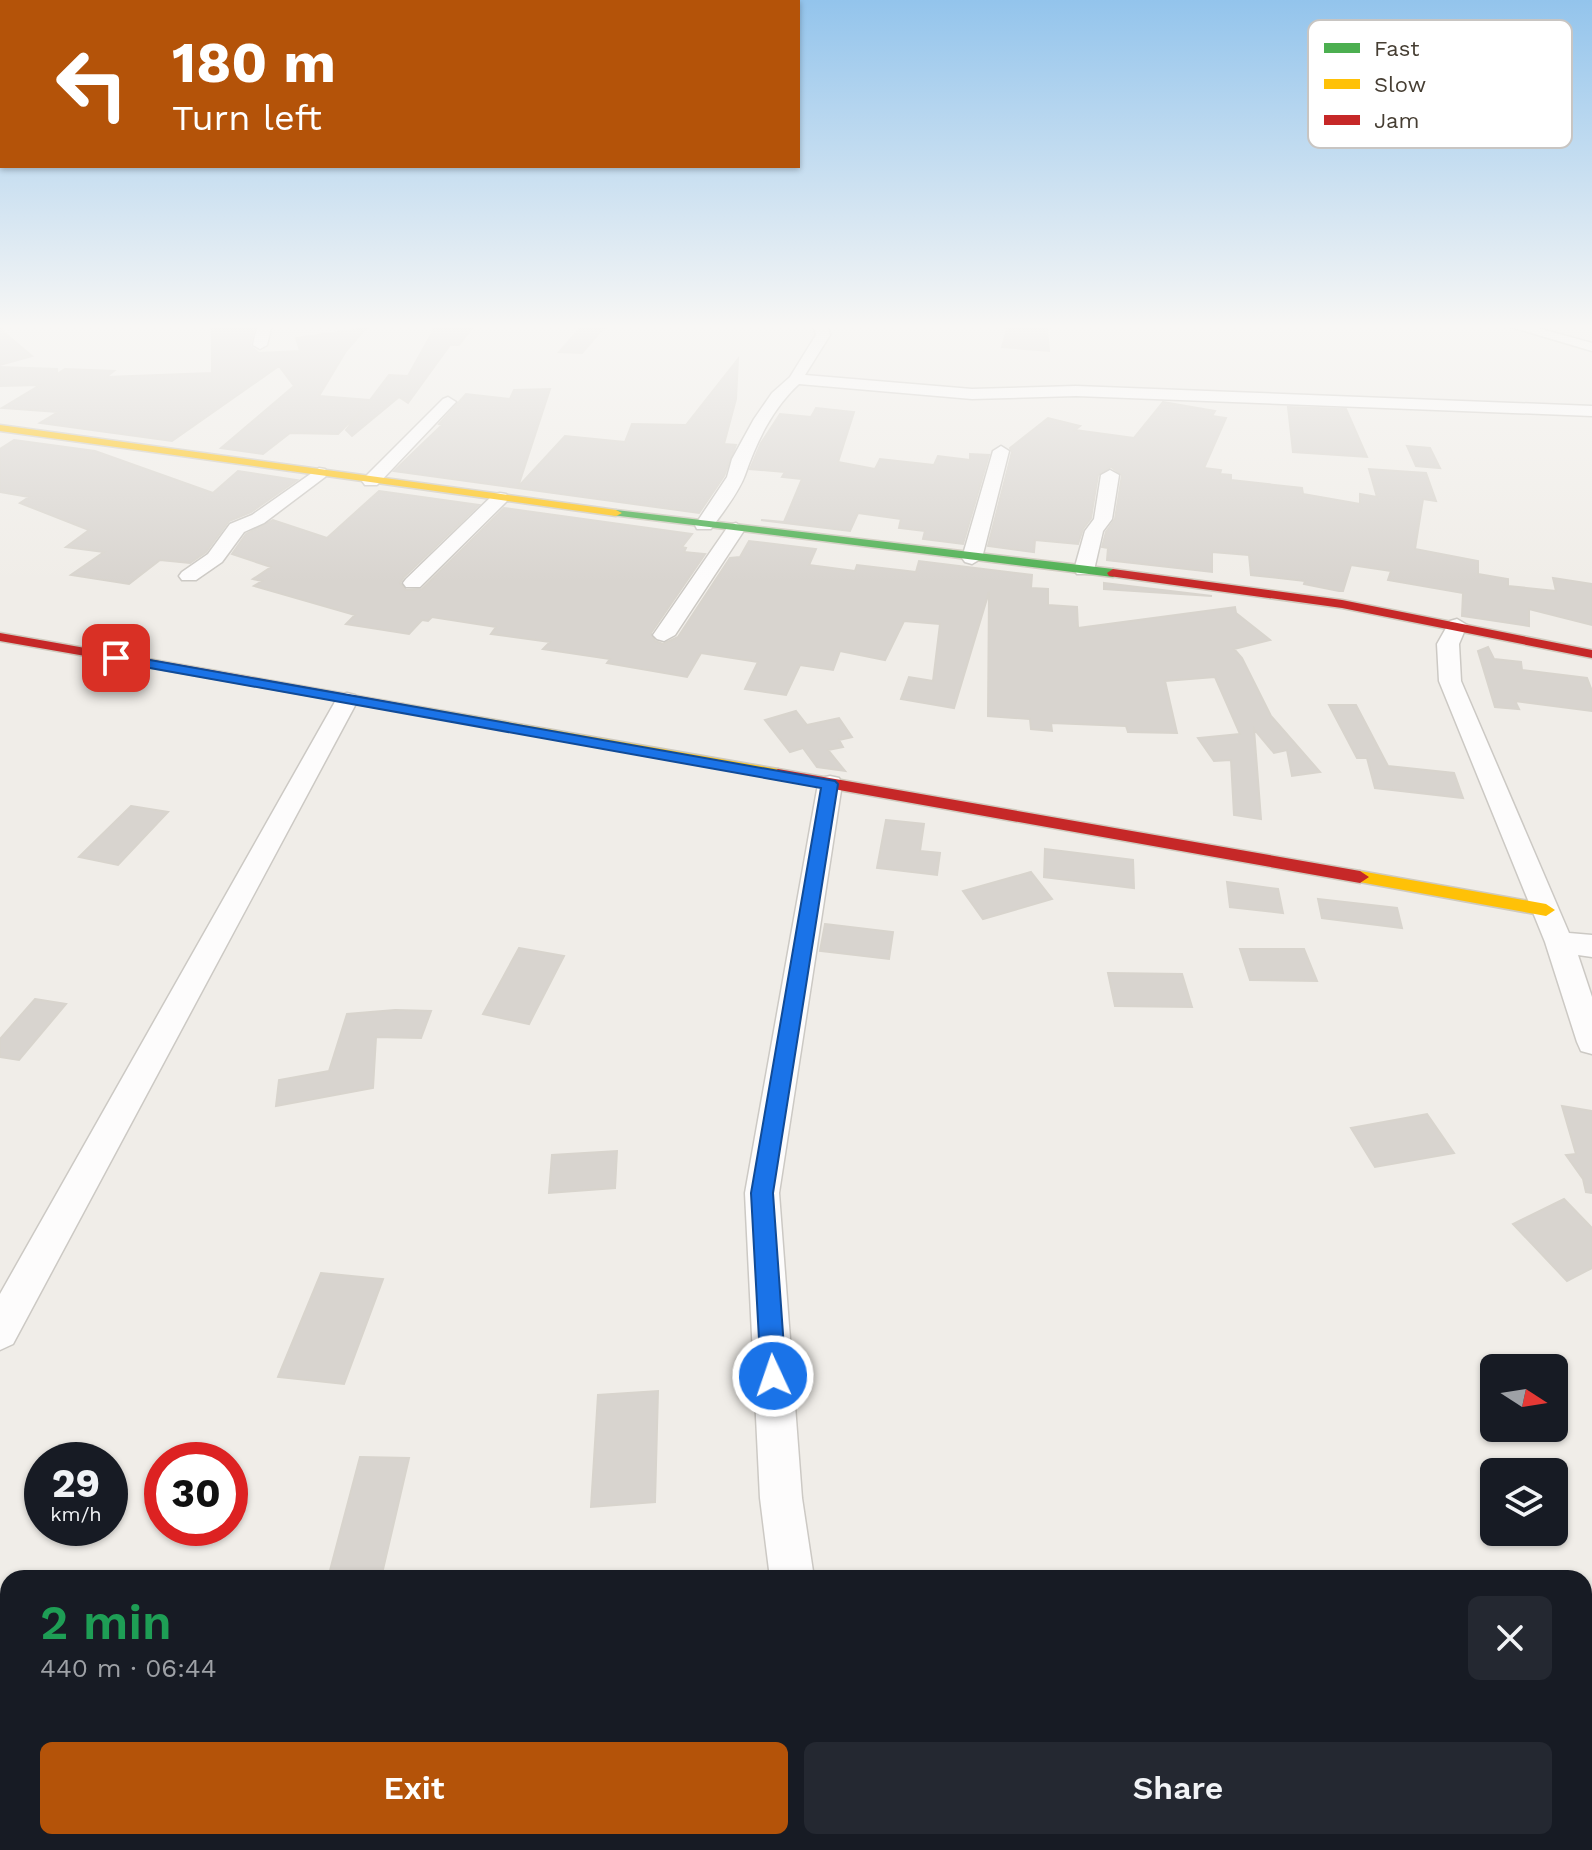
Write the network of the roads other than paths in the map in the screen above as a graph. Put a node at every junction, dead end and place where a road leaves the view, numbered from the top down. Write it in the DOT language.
graph roads {
  1 [pos="440,410"];
  2 [pos="768,410"];
  3 [pos="1584,411"];
  4 [pos="1592,420"];
  5 [pos="0,428"];
  6 [pos="1001,451"];
  7 [pos="319,473"];
  8 [pos="1110,475"];
  9 [pos="371,481"];
  10 [pos="500,498"];
  11 [pos="704,525"];
  12 [pos="736,529"];
  13 [pos="972,558"];
  14 [pos="1084,570"];
  15 [pos="189,576"];
  16 [pos="413,583"];
  17 [pos="1457,625"];
  18 [pos="664,635"];
  19 [pos="0,637"];
  20 [pos="1592,654"];
  21 [pos="347,700"];
  22 [pos="830,784"];
  23 [pos="1546,910"];
  24 [pos="1559,942"];
  25 [pos="1592,946"];
  26 [pos="1592,1042"];
  27 [pos="0,1331"];
  28 [pos="791,1570"];
  1 -- 9 [label="street"];
  2 -- 11 [label="street"];
  3 -- 4 [label="street"];
  5 -- 7 [label="street"];
  6 -- 13 [label="street"];
  7 -- 9 [label="street"];
  7 -- 15 [label="street"];
  8 -- 14 [label="street"];
  9 -- 10 [label="street"];
  10 -- 11 [label="street"];
  10 -- 16 [label="street"];
  11 -- 12 [label="street"];
  12 -- 13 [label="street"];
  12 -- 18 [label="street"];
  13 -- 14 [label="street"];
  14 -- 17 [label="street"];
  17 -- 20 [label="street"];
  17 -- 23 [label="street"];
  19 -- 21 [label="street"];
  21 -- 22 [label="street"];
  21 -- 27 [label="street"];
  22 -- 23 [label="street"];
  22 -- 28 [label="street"];
  23 -- 24 [label="street"];
  24 -- 25 [label="street"];
  24 -- 26 [label="street"];
}
